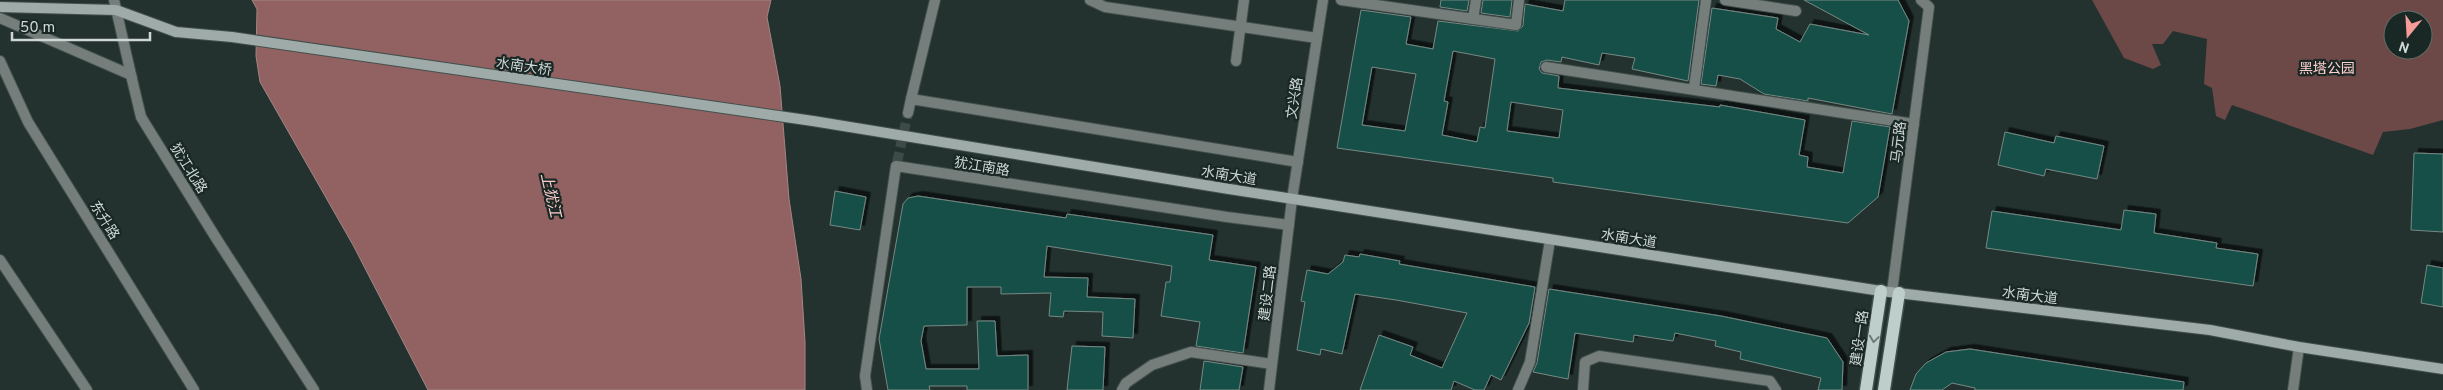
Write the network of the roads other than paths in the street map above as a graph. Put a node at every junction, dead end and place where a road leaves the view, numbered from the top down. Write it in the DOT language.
graph roads {
  1 [pos="935,0"];
  2 [pos="1090,0"];
  3 [pos="1244,0"];
  4 [pos="1323,0"];
  5 [pos="1341,0"];
  6 [pos="1476,0"];
  7 [pos="1519,0"];
  8 [pos="1706,0"];
  9 [pos="1725,0"];
  10 [pos="1921,0"];
  11 [pos="115,5"];
  12 [pos="0,7"];
  13 [pos="1796,11"];
  14 [pos="0,18"];
  15 [pos="1473,19"];
  16 [pos="1241,27"];
  17 [pos="1317,38"];
  18 [pos="0,61"];
  19 [pos="1236,61"];
  20 [pos="1546,67"];
  21 [pos="131,75"];
  22 [pos="1694,88"];
  23 [pos="911,99"];
  24 [pos="908,113"];
  25 [pos="813,120"];
  26 [pos="1914,124"];
  27 [pos="1298,162"];
  28 [pos="1292,200"];
  29 [pos="1289,225"];
  30 [pos="1550,240"];
  31 [pos="0,260"];
  32 [pos="1891,292"];
  33 [pos="2299,347"];
  34 [pos="1272,364"];
  35 [pos="2443,368"];
  36 [pos="87,390"];
  37 [pos="194,390"];
  38 [pos="314,390"];
  39 [pos="867,390"];
  40 [pos="1122,390"];
  41 [pos="1269,390"];
  42 [pos="1518,390"];
  43 [pos="1583,390"];
  44 [pos="1776,390"];
  45 [pos="1866,390"];
  46 [pos="1884,390"];
  47 [pos="2293,390"];
  1 -- 23 [label="street"];
  2 -- 16 [label="street"];
  3 -- 16 [label="street"];
  4 -- 17 [label="street, 文兴路"];
  5 -- 15 [label="street"];
  6 -- 15 [label="street"];
  7 -- 15 [label="street"];
  8 -- 22 [label="street"];
  9 -- 13 [label="street"];
  10 -- 26 [label="street, 马元路"];
  11 -- 12 [label="main road, 水南大桥"];
  11 -- 21 [label="street, 犹江北路"];
  11 -- 25 [label="main road, 水南大桥"];
  14 -- 21 [label="street"];
  16 -- 17 [label="street"];
  16 -- 19 [label="street"];
  17 -- 27 [label="street, 文兴路"];
  18 -- 37 [label="street, 东升路"];
  20 -- 22 [label="street"];
  21 -- 38 [label="street, 犹江北路"];
  22 -- 26 [label="street"];
  23 -- 24 [label="street"];
  23 -- 27 [label="street"];
  25 -- 28 [label="main road, 水南大道, bridge"];
  26 -- 32 [label="street, 马元路"];
  27 -- 28 [label="street, 文兴路"];
  28 -- 29 [label="street, 建设二路"];
  28 -- 30 [label="main road, 水南大道"];
  29 -- 34 [label="street, 建设二路"];
  29 -- 39 [label="street, 犹江南路"];
  30 -- 32 [label="main road, 水南大道"];
  30 -- 42 [label="street"];
  31 -- 36 [label="street"];
  32 -- 33 [label="main road, 水南大道"];
  32 -- 45 [label="main road, 建设一路, one-way"];
  32 -- 46 [label="main road"];
  33 -- 35 [label="main road, 水南大道"];
  33 -- 47 [label="street"];
  34 -- 40 [label="street"];
  34 -- 41 [label="street, 建设二路"];
  43 -- 44 [label="street"];
}
